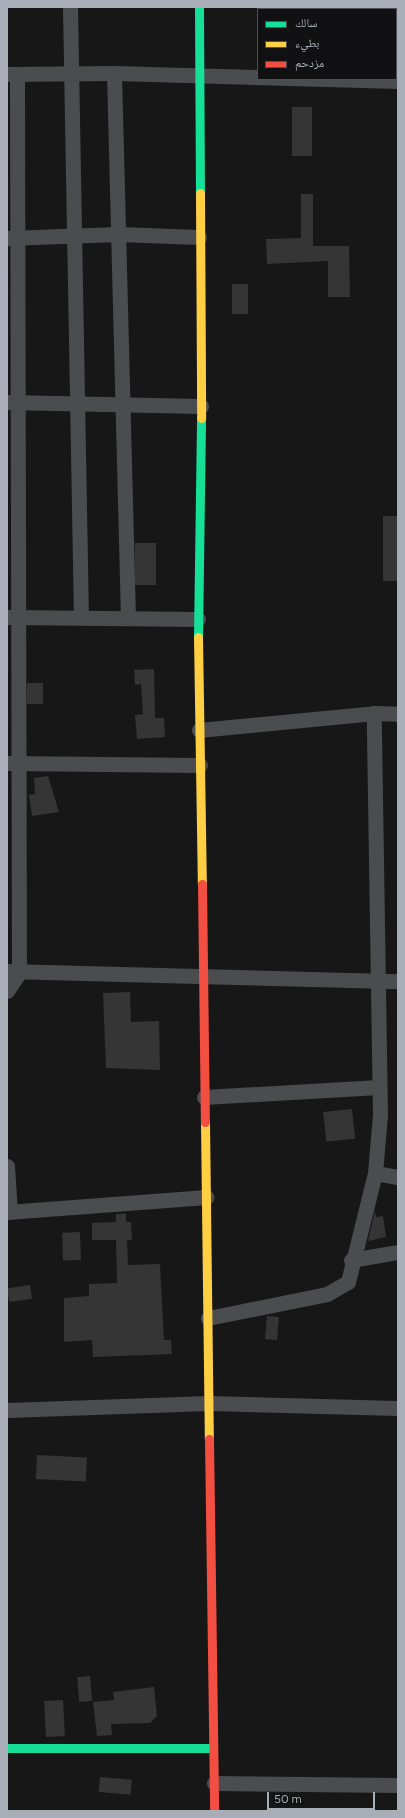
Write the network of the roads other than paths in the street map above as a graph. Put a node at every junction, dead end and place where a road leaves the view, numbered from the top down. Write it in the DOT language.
graph roads {
  1 [pos="70,7"];
  2 [pos="199,7"];
  3 [pos="71,73"];
  4 [pos="114,73"];
  5 [pos="12,74"];
  6 [pos="200,78"];
  7 [pos="257,79"];
  8 [pos="325,80"];
  9 [pos="398,81"];
  10 [pos="118,234"];
  11 [pos="73,237"];
  12 [pos="199,237"];
  13 [pos="12,238"];
  14 [pos="13,402"];
  15 [pos="78,402"];
  16 [pos="121,403"];
  17 [pos="201,406"];
  18 [pos="13,617"];
  19 [pos="82,617"];
  20 [pos="128,618"];
  21 [pos="198,619"];
  22 [pos="374,713"];
  23 [pos="398,714"];
  24 [pos="199,730"];
  25 [pos="14,763"];
  26 [pos="200,765"];
  27 [pos="13,972"];
  28 [pos="203,978"];
  29 [pos="376,981"];
  30 [pos="398,981"];
  31 [pos="7,991"];
  32 [pos="379,1087"];
  33 [pos="204,1098"];
  34 [pos="7,1166"];
  35 [pos="375,1173"];
  36 [pos="398,1177"];
  37 [pos="206,1197"];
  38 [pos="9,1212"];
  39 [pos="398,1252"];
  40 [pos="351,1260"];
  41 [pos="208,1318"];
  42 [pos="209,1403"];
  43 [pos="398,1408"];
  44 [pos="7,1410"];
  45 [pos="7,1748"];
  46 [pos="211,1748"];
  47 [pos="214,1783"];
  48 [pos="398,1785"];
  49 [pos="214,1811"];
  1 -- 3 [label="street"];
  2 -- 6 [label="main road"];
  3 -- 4 [label="street"];
  3 -- 5 [label="street"];
  3 -- 11 [label="street"];
  4 -- 6 [label="street"];
  4 -- 10 [label="street"];
  5 -- 13 [label="street"];
  6 -- 7 [label="street"];
  6 -- 12 [label="main road"];
  8 -- 9 [label="street"];
  10 -- 11 [label="street"];
  10 -- 12 [label="street"];
  10 -- 16 [label="street"];
  11 -- 13 [label="street"];
  11 -- 15 [label="street"];
  12 -- 17 [label="main road"];
  13 -- 14 [label="street"];
  14 -- 15 [label="street"];
  14 -- 18 [label="street"];
  15 -- 16 [label="street"];
  15 -- 19 [label="street"];
  16 -- 17 [label="street"];
  16 -- 20 [label="street"];
  17 -- 21 [label="main road"];
  18 -- 19 [label="street"];
  18 -- 25 [label="street"];
  19 -- 20 [label="street"];
  20 -- 21 [label="street"];
  21 -- 24 [label="main road"];
  22 -- 23 [label="street"];
  22 -- 24 [label="street"];
  22 -- 29 [label="street"];
  24 -- 26 [label="main road"];
  25 -- 26 [label="street"];
  25 -- 27 [label="street"];
  26 -- 28 [label="main road"];
  27 -- 28 [label="street"];
  27 -- 31 [label="street"];
  28 -- 29 [label="street"];
  28 -- 33 [label="main road"];
  29 -- 30 [label="street"];
  29 -- 32 [label="street"];
  32 -- 33 [label="street"];
  32 -- 35 [label="street"];
  33 -- 37 [label="main road"];
  34 -- 38 [label="street"];
  35 -- 36 [label="street"];
  35 -- 40 [label="street"];
  37 -- 38 [label="street"];
  37 -- 41 [label="main road"];
  39 -- 40 [label="street"];
  40 -- 41 [label="street"];
  41 -- 42 [label="main road"];
  42 -- 43 [label="street"];
  42 -- 44 [label="street"];
  42 -- 46 [label="main road"];
  45 -- 46 [label="main road"];
  46 -- 47 [label="main road"];
  47 -- 48 [label="street"];
  47 -- 49 [label="main road"];
}
